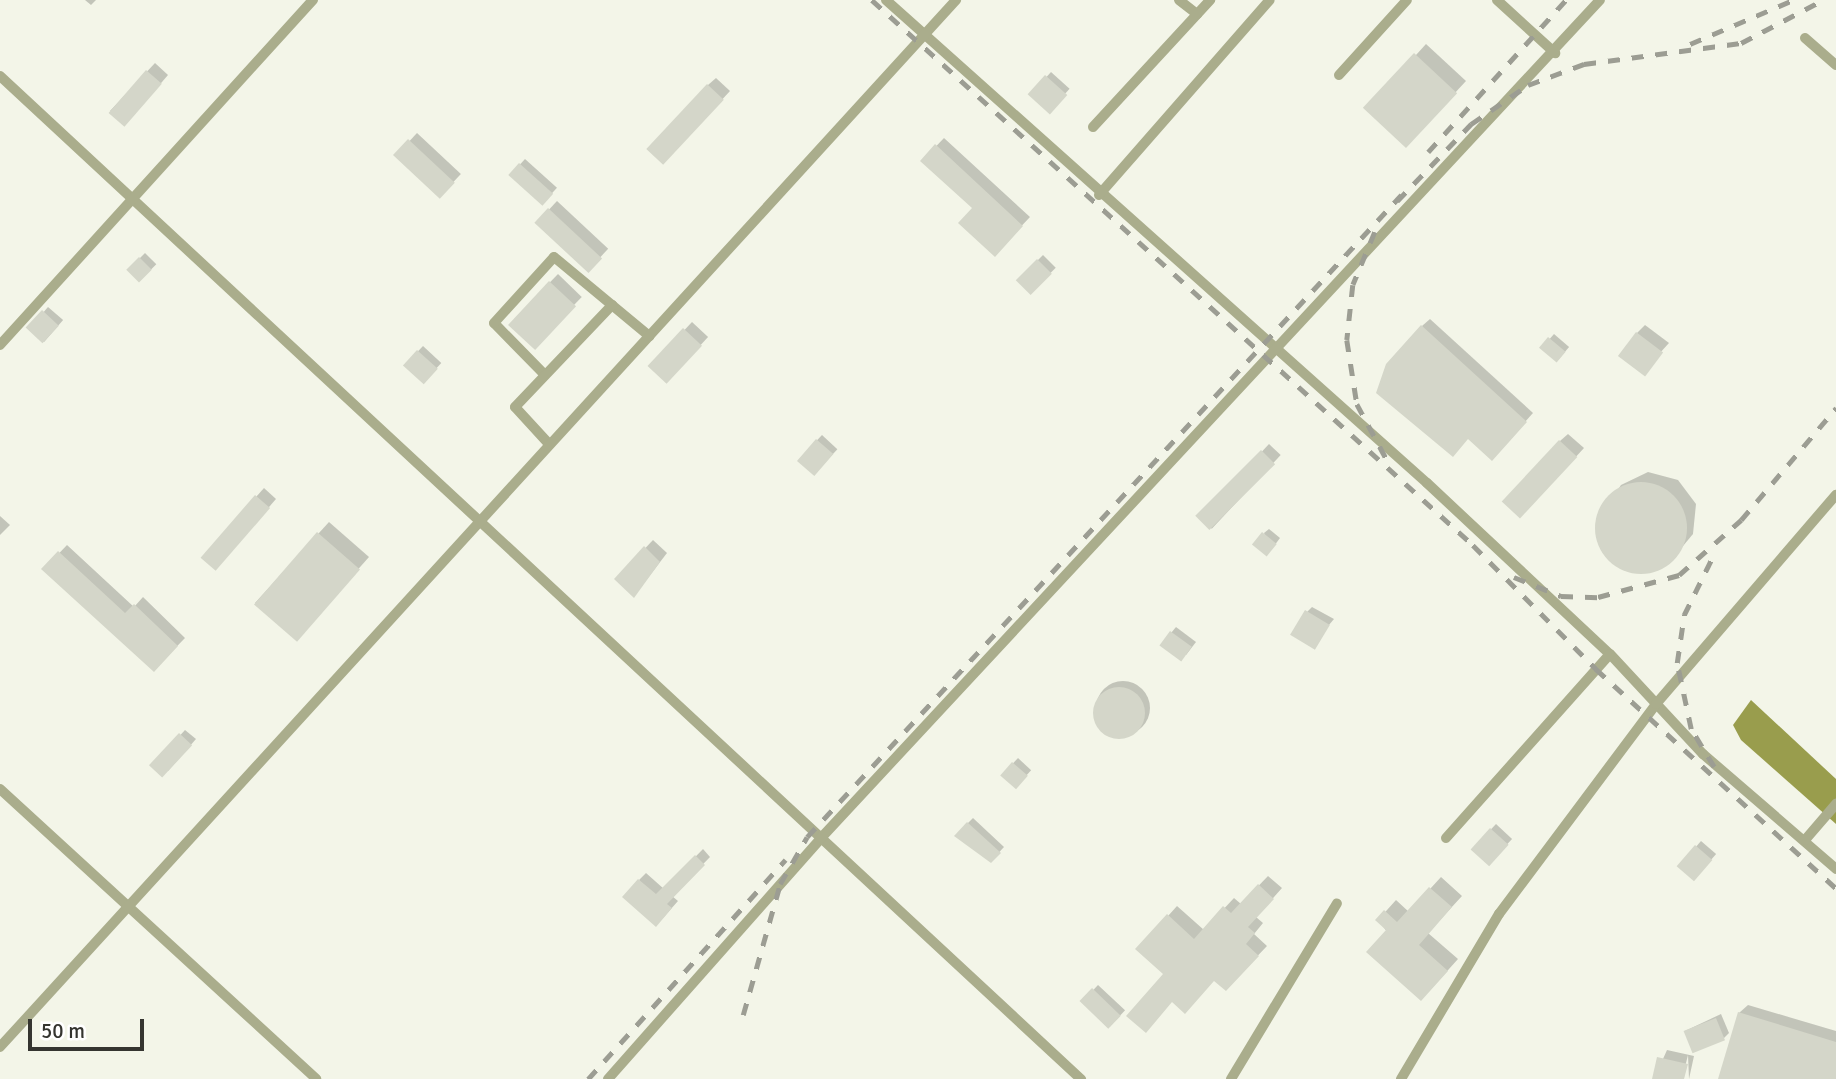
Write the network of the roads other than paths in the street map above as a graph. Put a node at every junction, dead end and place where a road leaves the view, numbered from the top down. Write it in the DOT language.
graph roads {
  1 [pos="313,0"];
  2 [pos="886,0"];
  3 [pos="956,0"];
  4 [pos="1179,0"];
  5 [pos="1210,0"];
  6 [pos="1270,0"];
  7 [pos="1407,0"];
  8 [pos="1497,0"];
  9 [pos="1600,0"];
  10 [pos="1198,14"];
  11 [pos="922,38"];
  12 [pos="1805,38"];
  13 [pos="1555,53"];
  14 [pos="1836,65"];
  15 [pos="1339,75"];
  16 [pos="0,76"];
  17 [pos="1093,127"];
  18 [pos="1099,195"];
  19 [pos="133,198"];
  20 [pos="612,305"];
  21 [pos="649,336"];
  22 [pos="0,345"];
  23 [pos="1276,351"];
  24 [pos="544,374"];
  25 [pos="549,444"];
  26 [pos="1836,495"];
  27 [pos="482,518"];
  28 [pos="1611,654"];
  29 [pos="1656,704"];
  30 [pos="0,789"];
  31 [pos="1836,804"];
  32 [pos="821,838"];
  33 [pos="1446,838"];
  34 [pos="1805,840"];
  35 [pos="1836,869"];
  36 [pos="1338,902"];
  37 [pos="126,905"];
  38 [pos="0,1047"];
  39 [pos="316,1079"];
  40 [pos="608,1079"];
  41 [pos="1081,1079"];
  42 [pos="1231,1079"];
  43 [pos="1401,1079"];
  1 -- 19 [label="lane"];
  2 -- 11 [label="lane"];
  3 -- 11 [label="lane"];
  4 -- 10 [label="lane"];
  5 -- 10 [label="lane"];
  6 -- 18 [label="lane"];
  7 -- 15 [label="lane"];
  8 -- 13 [label="lane"];
  9 -- 13 [label="lane"];
  10 -- 17 [label="lane"];
  11 -- 18 [label="lane"];
  11 -- 21 [label="lane"];
  12 -- 14 [label="lane"];
  13 -- 23 [label="lane"];
  16 -- 19 [label="lane"];
  18 -- 23 [label="lane"];
  19 -- 22 [label="lane"];
  19 -- 27 [label="lane"];
  20 -- 21 [label="lane"];
  20 -- 24 [label="lane"];
  20 -- 24 [label="lane"];
  21 -- 25 [label="lane"];
  23 -- 28 [label="lane"];
  23 -- 32 [label="lane"];
  24 -- 25 [label="lane"];
  25 -- 27 [label="lane"];
  26 -- 29 [label="lane"];
  27 -- 32 [label="lane"];
  27 -- 37 [label="lane"];
  28 -- 29 [label="lane"];
  28 -- 33 [label="lane"];
  29 -- 34 [label="lane"];
  29 -- 43 [label="lane"];
  30 -- 37 [label="lane"];
  31 -- 34 [label="lane"];
  32 -- 40 [label="lane"];
  32 -- 41 [label="lane"];
  34 -- 35 [label="lane"];
  36 -- 42 [label="lane"];
  37 -- 38 [label="lane"];
  37 -- 39 [label="lane"];
}
